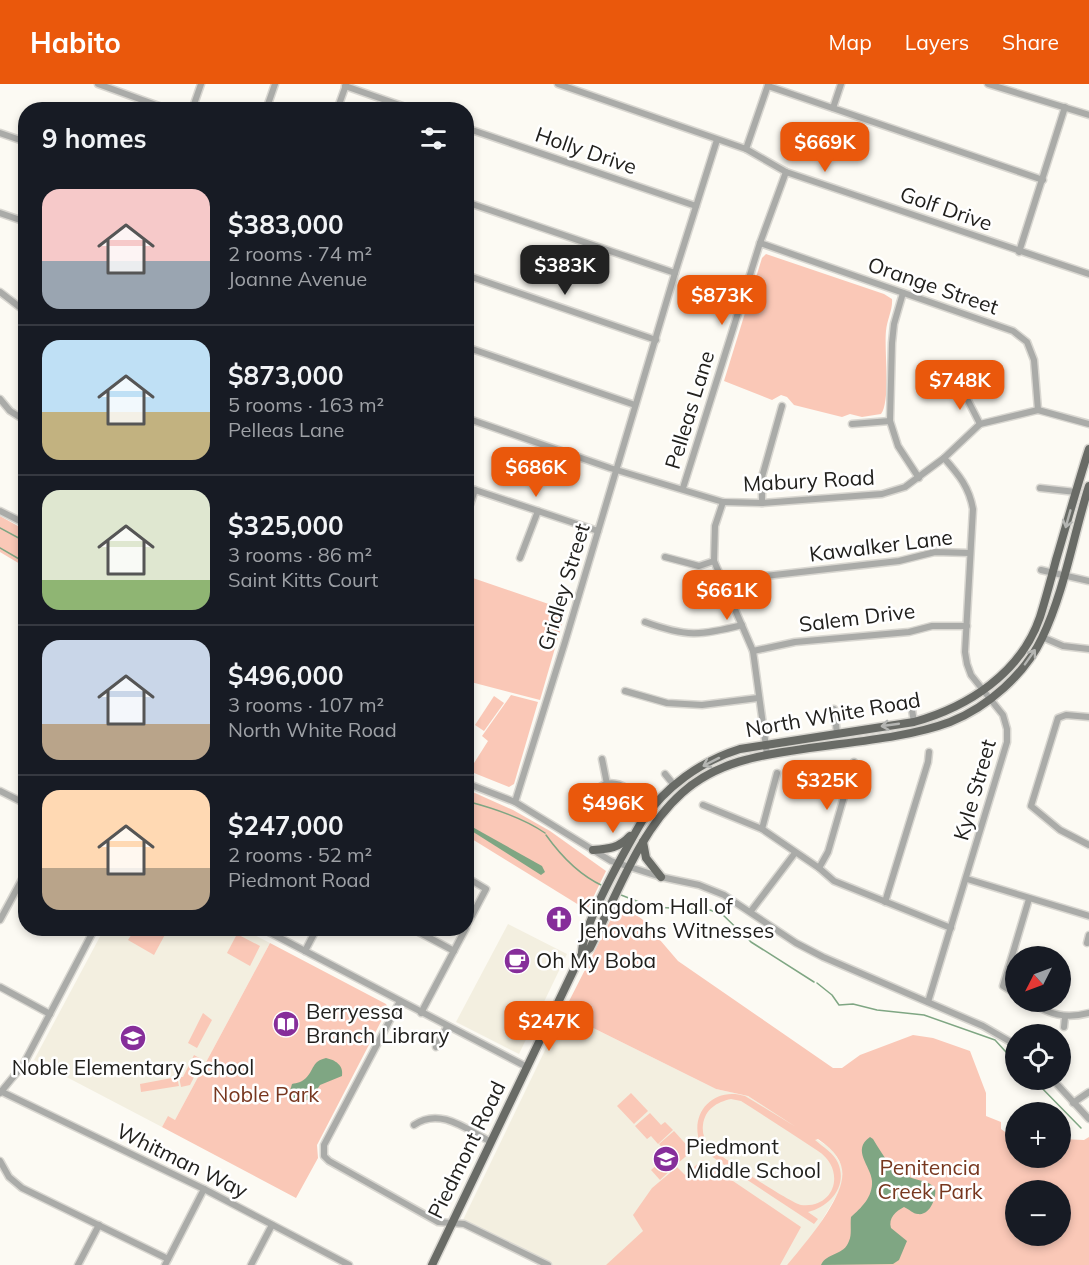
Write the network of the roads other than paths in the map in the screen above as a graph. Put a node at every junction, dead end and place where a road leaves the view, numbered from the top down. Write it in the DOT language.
graph roads {
  1 [pos="98,84"];
  2 [pos="201,84"];
  3 [pos="275,84"];
  4 [pos="558,84"];
  5 [pos="841,84"];
  6 [pos="988,84"];
  7 [pos="346,85"];
  8 [pos="768,85"];
  9 [pos="148,102"];
  10 [pos="195,102"];
  11 [pos="269,102"];
  12 [pos="340,102"];
  13 [pos="392,102"];
  14 [pos="1065,107"];
  15 [pos="833,108"];
  16 [pos="1089,115"];
  17 [pos="474,131"];
  18 [pos="0,133"];
  19 [pos="18,139"];
  20 [pos="717,141"];
  21 [pos="747,150"];
  22 [pos="786,172"];
  23 [pos="1043,180"];
  24 [pos="474,205"];
  25 [pos="696,206"];
  26 [pos="0,213"];
  27 [pos="18,219"];
  28 [pos="760,243"];
  29 [pos="1019,252"];
  30 [pos="675,273"];
  31 [pos="1089,274"];
  32 [pos="474,278"];
  33 [pos="0,292"];
  34 [pos="903,293"];
  35 [pos="18,306"];
  36 [pos="656,340"];
  37 [pos="474,350"];
  38 [pos="961,387"];
  39 [pos="0,399"];
  40 [pos="635,405"];
  41 [pos="782,406"];
  42 [pos="1038,410"];
  43 [pos="18,416"];
  44 [pos="474,421"];
  45 [pos="890,421"];
  46 [pos="852,424"];
  47 [pos="980,424"];
  48 [pos="1089,424"];
  49 [pos="1089,449"];
  50 [pos="944,458"];
  51 [pos="616,470"];
  52 [pos="919,478"];
  53 [pos="1089,486"];
  54 [pos="683,488"];
  55 [pos="1040,488"];
  56 [pos="475,490"];
  57 [pos="1076,492"];
  58 [pos="474,493"];
  59 [pos="723,502"];
  60 [pos="762,503"];
  61 [pos="0,511"];
  62 [pos="538,511"];
  63 [pos="18,521"];
  64 [pos="598,531"];
  65 [pos="970,553"];
  66 [pos="664,556"];
  67 [pos="520,558"];
  68 [pos="714,561"];
  69 [pos="1041,570"];
  70 [pos="1052,574"];
  71 [pos="1064,577"];
  72 [pos="1089,581"];
  73 [pos="728,593"];
  74 [pos="645,622"];
  75 [pos="742,625"];
  76 [pos="967,626"];
  77 [pos="1042,637"];
  78 [pos="1089,650"];
  79 [pos="753,651"];
  80 [pos="625,691"];
  81 [pos="983,691"];
  82 [pos="758,698"];
  83 [pos="990,699"];
  84 [pos="911,704"];
  85 [pos="834,709"];
  86 [pos="1089,717"];
  87 [pos="914,722"];
  88 [pos="837,733"];
  89 [pos="766,744"];
  90 [pos="929,753"];
  91 [pos="767,754"];
  92 [pos="602,759"];
  93 [pos="854,762"];
  94 [pos="777,773"];
  95 [pos="665,774"];
  96 [pos="607,784"];
  97 [pos="674,785"];
  98 [pos="474,786"];
  99 [pos="0,791"];
  100 [pos="18,800"];
  101 [pos="515,802"];
  102 [pos="703,805"];
  103 [pos="651,808"];
  104 [pos="588,812"];
  105 [pos="762,829"];
  106 [pos="637,830"];
  107 [pos="643,842"];
  108 [pos="1089,845"];
  109 [pos="593,850"];
  110 [pos="795,853"];
  111 [pos="619,864"];
  112 [pos="630,868"];
  113 [pos="819,868"];
  114 [pos="661,877"];
  115 [pos="611,879"];
  116 [pos="967,879"];
  117 [pos="474,882"];
  118 [pos="622,885"];
  119 [pos="18,887"];
  120 [pos="1029,899"];
  121 [pos="885,902"];
  122 [pos="474,912"];
  123 [pos="751,912"];
  124 [pos="1089,916"];
  125 [pos="0,920"];
  126 [pos="951,928"];
  127 [pos="1089,935"];
  128 [pos="91,936"];
  129 [pos="276,936"];
  130 [pos="313,936"];
  131 [pos="426,936"];
  132 [pos="462,936"];
  133 [pos="1087,943"];
  134 [pos="1015,946"];
  135 [pos="305,951"];
  136 [pos="454,951"];
  137 [pos="582,954"];
  138 [pos="0,987"];
  139 [pos="400,1001"];
  140 [pos="928,1002"];
  141 [pos="1048,1012"];
  142 [pos="421,1013"];
  143 [pos="1089,1013"];
  144 [pos="50,1014"];
  145 [pos="1065,1017"];
  146 [pos="1064,1024"];
  147 [pos="447,1026"];
  148 [pos="1005,1039"];
  149 [pos="436,1047"];
  150 [pos="527,1067"];
  151 [pos="1062,1090"];
  152 [pos="0,1092"];
  153 [pos="1089,1092"];
  154 [pos="1073,1103"];
  155 [pos="1089,1119"];
  156 [pos="414,1125"];
  157 [pos="491,1142"];
  158 [pos="0,1161"];
  159 [pos="204,1189"];
  160 [pos="452,1223"];
  161 [pos="99,1225"];
  162 [pos="272,1225"];
  163 [pos="167,1262"];
  164 [pos="338,1263"];
  165 [pos="78,1265"];
  166 [pos="251,1265"];
  167 [pos="349,1265"];
  168 [pos="432,1265"];
  169 [pos="548,1265"];
  1 -- 9 [label="street"];
  2 -- 10 [label="street"];
  3 -- 11 [label="street"];
  4 -- 20 [label="street, Golf Drive"];
  5 -- 15 [label="street"];
  6 -- 14 [label="street"];
  7 -- 12 [label="street"];
  7 -- 13 [label="street"];
  8 -- 15 [label="street"];
  8 -- 21 [label="street"];
  14 -- 16 [label="street"];
  14 -- 23 [label="street"];
  15 -- 23 [label="street"];
  17 -- 25 [label="street, Holly Drive"];
  18 -- 19 [label="street"];
  20 -- 21 [label="street, Golf Drive"];
  20 -- 25 [label="street, Gridley Street"];
  21 -- 22 [label="street, Golf Drive"];
  22 -- 28 [label="street, Pelleas Lane"];
  22 -- 29 [label="street, Golf Drive"];
  23 -- 29 [label="street"];
  24 -- 30 [label="street"];
  25 -- 30 [label="street, Gridley Street"];
  26 -- 27 [label="street"];
  28 -- 34 [label="street, Orange Street"];
  28 -- 54 [label="street, Pelleas Lane"];
  29 -- 31 [label="street, Golf Drive"];
  30 -- 36 [label="street, Gridley Street"];
  32 -- 36 [label="street"];
  33 -- 35 [label="street"];
  34 -- 42 [label="street, Orange Street"];
  34 -- 45 [label="street"];
  36 -- 40 [label="street, Gridley Street"];
  37 -- 40 [label="street"];
  38 -- 47 [label="street"];
  39 -- 43 [label="street"];
  40 -- 51 [label="street, Gridley Street"];
  41 -- 60 [label="street"];
  42 -- 47 [label="street, Mabury Road"];
  42 -- 48 [label="street, Mabury Road"];
  44 -- 51 [label="street, Mabury Road"];
  45 -- 46 [label="street"];
  45 -- 52 [label="street"];
  47 -- 50 [label="street, Mabury Road"];
  49 -- 57 [label="main road, North White Road"];
  50 -- 52 [label="street, Mabury Road"];
  50 -- 65 [label="street, Kyle Street"];
  51 -- 54 [label="street, Mabury Road"];
  51 -- 64 [label="street, Gridley Street"];
  52 -- 60 [label="street, Mabury Road"];
  53 -- 71 [label="main road, North White Road"];
  54 -- 59 [label="street, Mabury Road"];
  55 -- 57 [label="street"];
  56 -- 58 [label="street"];
  56 -- 62 [label="street"];
  57 -- 70 [label="main road, North White Road, one-way"];
  59 -- 60 [label="street, Mabury Road"];
  59 -- 68 [label="street"];
  61 -- 63 [label="street"];
  62 -- 64 [label="street"];
  62 -- 67 [label="street"];
  64 -- 101 [label="street, Gridley Street"];
  65 -- 73 [label="street, Kawalker Lane"];
  65 -- 76 [label="street, Kyle Street"];
  66 -- 68 [label="street"];
  68 -- 73 [label="street"];
  69 -- 70 [label="street"];
  70 -- 71 [label="street"];
  70 -- 81 [label="main road, North White Road"];
  71 -- 72 [label="street"];
  71 -- 77 [label="main road, North White Road"];
  73 -- 75 [label="street"];
  74 -- 75 [label="street"];
  75 -- 79 [label="street"];
  76 -- 79 [label="street, Salem Drive"];
  76 -- 81 [label="street, Kyle Street"];
  77 -- 78 [label="street"];
  83 -- 77 [label="main road, North White Road, one-way"];
  79 -- 82 [label="street"];
  80 -- 82 [label="street"];
  81 -- 83 [label="street, Kyle Street"];
  81 -- 87 [label="main road, North White Road"];
  82 -- 89 [label="street"];
  83 -- 91 [label="main road, North White Road"];
  83 -- 116 [label="street, Kyle Street"];
  84 -- 87 [label="street"];
  85 -- 88 [label="street"];
  86 -- 108 [label="street"];
  87 -- 88 [label="main road, North White Road, one-way"];
  88 -- 89 [label="main road, North White Road"];
  89 -- 91 [label="street"];
  89 -- 97 [label="main road, North White Road, one-way"];
  90 -- 121 [label="street"];
  91 -- 107 [label="main road, North White Road"];
  92 -- 96 [label="street"];
  93 -- 113 [label="street"];
  94 -- 105 [label="street"];
  95 -- 97 [label="street"];
  96 -- 103 [label="street"];
  96 -- 104 [label="street"];
  97 -- 103 [label="main road, North White Road"];
  98 -- 101 [label="street"];
  99 -- 100 [label="street"];
  101 -- 109 [label="street"];
  102 -- 105 [label="street"];
  103 -- 106 [label="main road, North White Road"];
  105 -- 110 [label="street"];
  106 -- 109 [label="main road"];
  106 -- 111 [label="main road, North White Road"];
  107 -- 112 [label="main road, North White Road"];
  107 -- 114 [label="main road"];
  109 -- 111 [label="street"];
  110 -- 113 [label="street"];
  110 -- 123 [label="street"];
  111 -- 112 [label="street"];
  111 -- 115 [label="main road, North White Road"];
  112 -- 114 [label="street"];
  112 -- 118 [label="main road, North White Road"];
  113 -- 121 [label="street"];
  114 -- 123 [label="street"];
  115 -- 137 [label="main road, Piedmont Road"];
  116 -- 120 [label="street"];
  116 -- 126 [label="street, Kyle Street"];
  117 -- 122 [label="street"];
  118 -- 137 [label="main road, Piedmont Road"];
  119 -- 125 [label="street"];
  120 -- 124 [label="street"];
  120 -- 134 [label="street"];
  121 -- 126 [label="street"];
  123 -- 140 [label="street"];
  126 -- 140 [label="street, Kyle Street"];
  127 -- 133 [label="street"];
  128 -- 144 [label="street"];
  129 -- 135 [label="street"];
  130 -- 135 [label="street"];
  131 -- 136 [label="street"];
  132 -- 136 [label="street"];
  135 -- 139 [label="street"];
  136 -- 142 [label="street"];
  137 -- 150 [label="main road, Piedmont Road"];
  138 -- 144 [label="street"];
  139 -- 142 [label="street"];
  139 -- 160 [label="street"];
  140 -- 148 [label="street"];
  141 -- 145 [label="street"];
  142 -- 147 [label="street"];
  143 -- 145 [label="street"];
  144 -- 152 [label="street"];
  145 -- 146 [label="street"];
  147 -- 149 [label="street"];
  147 -- 150 [label="street"];
  150 -- 157 [label="main road, Piedmont Road"];
  151 -- 154 [label="street"];
  152 -- 159 [label="street, Whitman Way"];
  153 -- 154 [label="street"];
  154 -- 155 [label="street"];
  156 -- 157 [label="street"];
  157 -- 160 [label="main road, Piedmont Road"];
  158 -- 161 [label="street"];
  159 -- 162 [label="street, Whitman Way"];
  159 -- 163 [label="street"];
  160 -- 168 [label="main road, Piedmont Road"];
  160 -- 169 [label="street"];
  161 -- 163 [label="street"];
  161 -- 165 [label="street"];
  162 -- 164 [label="street, Whitman Way"];
  162 -- 166 [label="street"];
  164 -- 167 [label="street, Whitman Way"];
}
